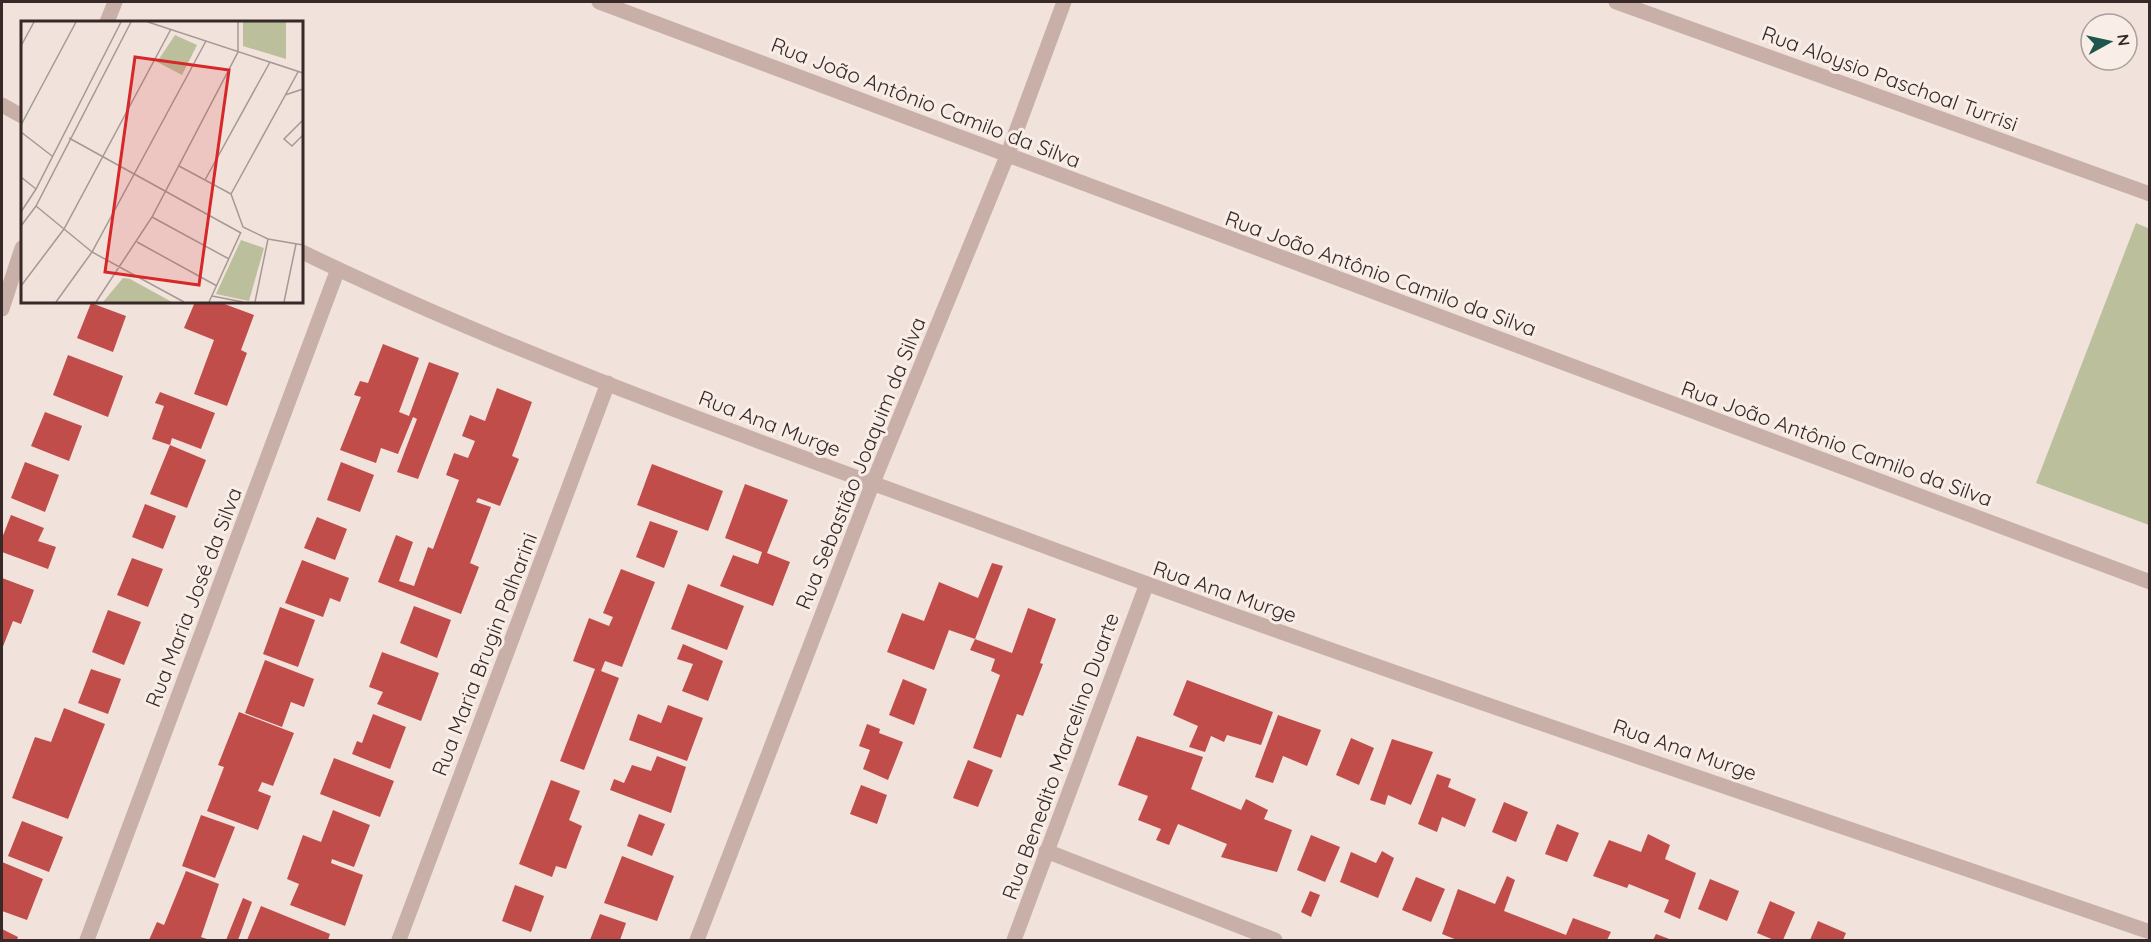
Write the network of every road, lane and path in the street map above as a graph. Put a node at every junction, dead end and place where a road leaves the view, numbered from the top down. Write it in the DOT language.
graph roads {
  1 [pos="115,2"];
  2 [pos="599,2"];
  3 [pos="1064,2"];
  4 [pos="1616,2"];
  5 [pos="107,21"];
  6 [pos="2,105"];
  7 [pos="21,115"];
  8 [pos="1007,156"];
  9 [pos="2150,194"];
  10 [pos="21,251"];
  11 [pos="303,252"];
  12 [pos="338,269"];
  13 [pos="2,309"];
  14 [pos="608,383"];
  15 [pos="872,485"];
  16 [pos="2150,582"];
  17 [pos="1146,586"];
  18 [pos="1046,851"];
  19 [pos="2150,932"];
  20 [pos="87,940"];
  21 [pos="399,940"];
  22 [pos="697,940"];
  23 [pos="1014,940"];
  24 [pos="1275,940"];
  1 -- 5 [label="street"];
  2 -- 8 [label="street, Rua João Antônio Camilo da Silva"];
  3 -- 8 [label="street, Rua Sebastião Joaquim da Silva"];
  4 -- 9 [label="street, Rua Aloysio Paschoal Turrisi"];
  6 -- 7 [label="street"];
  8 -- 15 [label="street, Rua Sebastião Joaquim da Silva"];
  8 -- 16 [label="street, Rua João Antônio Camilo da Silva"];
  10 -- 13 [label="street"];
  11 -- 12 [label="street, Rua Ana Murge"];
  12 -- 14 [label="street, Rua Ana Murge"];
  12 -- 20 [label="street, Rua Maria José da Silva"];
  14 -- 15 [label="street, Rua Ana Murge"];
  14 -- 21 [label="street, Rua Maria Brugin Palharini"];
  15 -- 17 [label="street, Rua Ana Murge"];
  15 -- 22 [label="street, Rua Sebastião Joaquim da Silva"];
  17 -- 18 [label="street, Rua Benedito Marcelino Duarte"];
  17 -- 19 [label="street, Rua Ana Murge"];
  18 -- 23 [label="street, Rua Benedito Marcelino Duarte"];
  18 -- 24 [label="street"];
}
